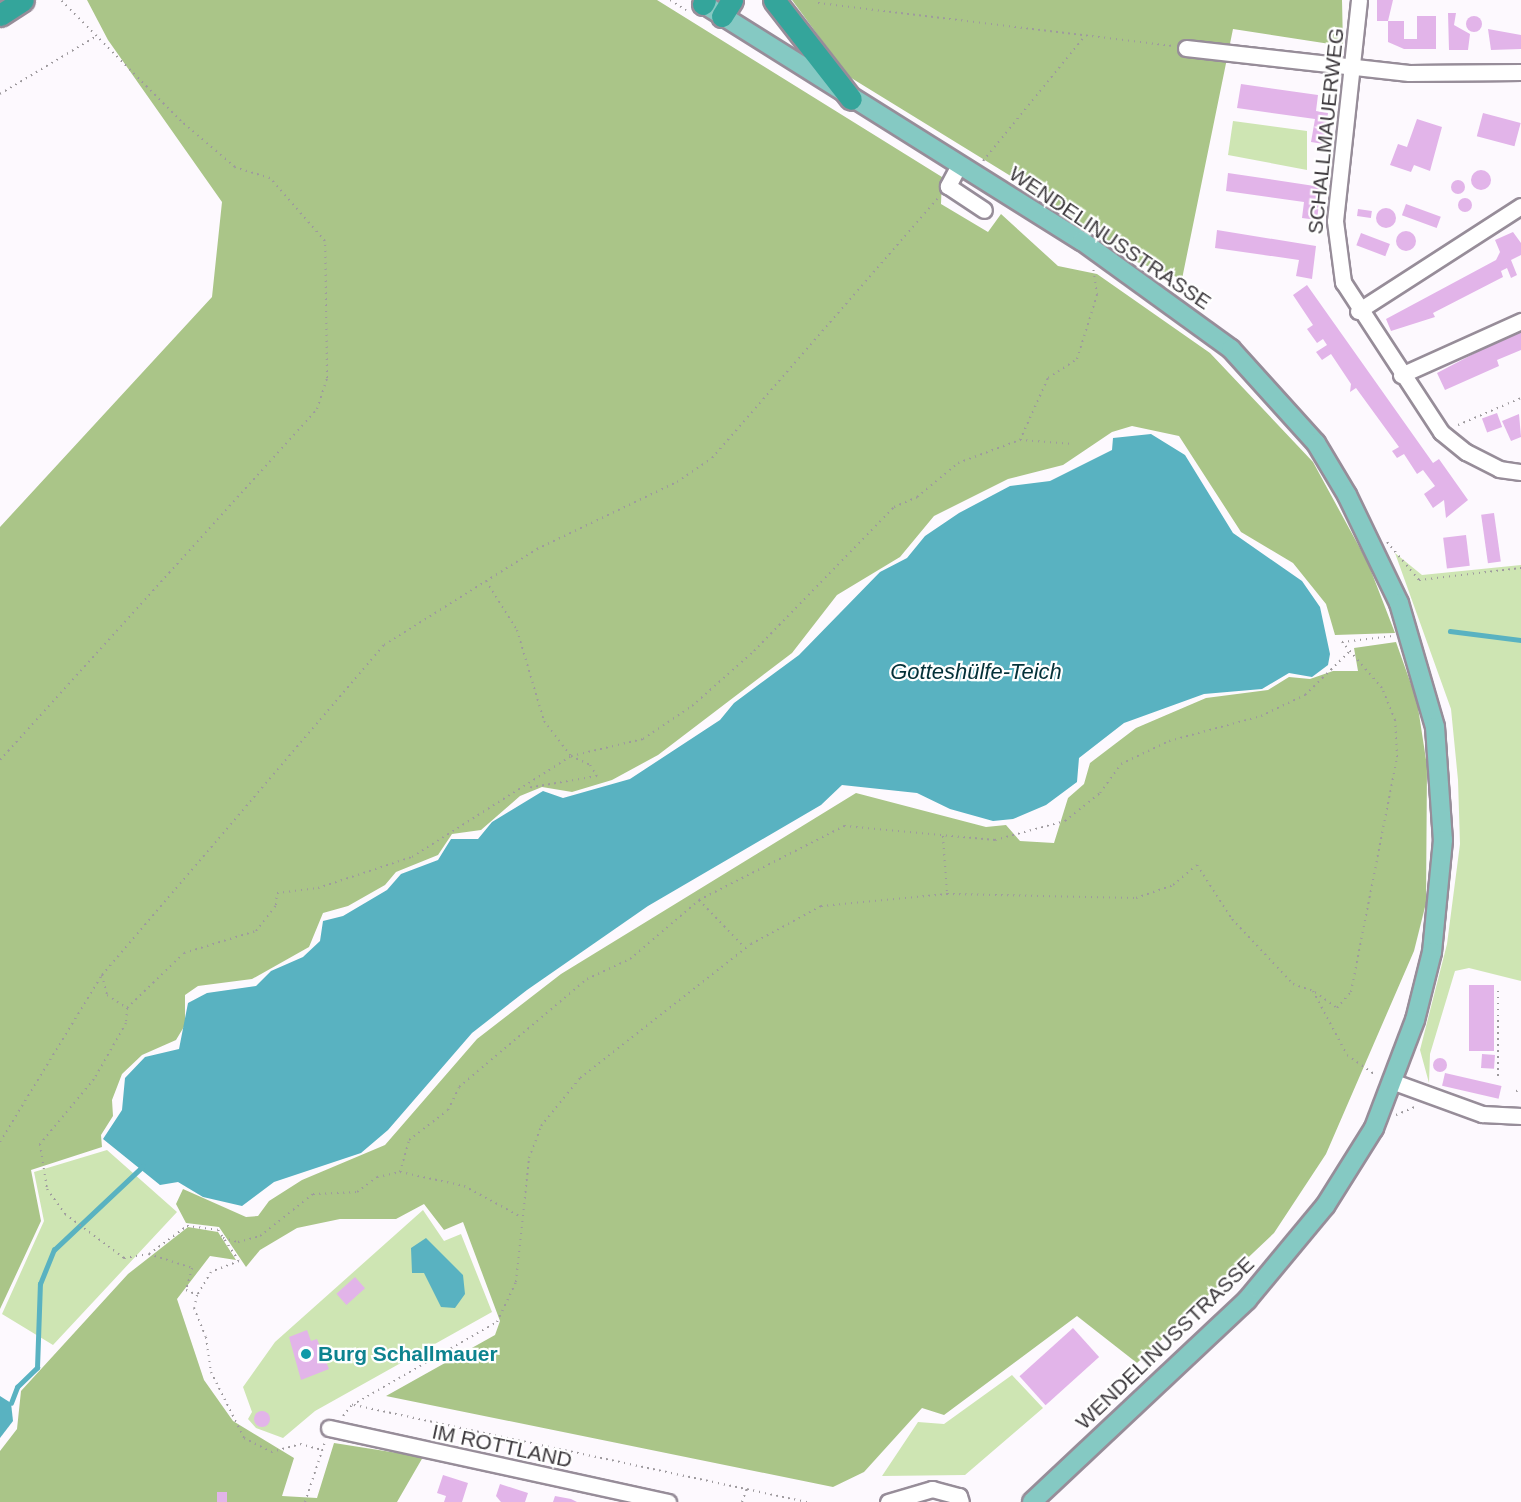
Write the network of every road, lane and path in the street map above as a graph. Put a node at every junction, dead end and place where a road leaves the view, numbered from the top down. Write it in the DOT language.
graph roads {
  1 [pos="23,0"];
  2 [pos="61,0"];
  3 [pos="774,0"];
  4 [pos="1359,0"];
  5 [pos="702,1"];
  6 [pos="818,3"];
  7 [pos="727,8"];
  8 [pos="0,15"];
  9 [pos="98,35"];
  10 [pos="1086,36"];
  11 [pos="1186,48"];
  12 [pos="1354,68"];
  13 [pos="1521,72"];
  14 [pos="0,94"];
  15 [pos="851,99"];
  16 [pos="959,165"];
  17 [pos="948,186"];
  18 [pos="1521,206"];
  19 [pos="984,210"];
  20 [pos="1086,260"];
  21 [pos="1094,266"];
  22 [pos="1104,272"];
  23 [pos="1358,311"];
  24 [pos="1521,321"];
  25 [pos="1401,375"];
  26 [pos="1521,398"];
  27 [pos="1441,432"];
  28 [pos="1020,440"];
  29 [pos="1074,444"];
  30 [pos="1521,472"];
  31 [pos="1373,544"];
  32 [pos="1521,568"];
  33 [pos="486,581"];
  34 [pos="1395,625"];
  35 [pos="1399,635"];
  36 [pos="1401,642"];
  37 [pos="1350,651"];
  38 [pos="571,756"];
  39 [pos="0,760"];
  40 [pos="525,789"];
  41 [pos="943,836"];
  42 [pos="947,894"];
  43 [pos="699,900"];
  44 [pos="745,948"];
  45 [pos="102,975"];
  46 [pos="1498,987"];
  47 [pos="1313,991"];
  48 [pos="127,1008"];
  49 [pos="1498,1076"];
  50 [pos="1384,1078"];
  51 [pos="1521,1090"];
  52 [pos="1516,1091"];
  53 [pos="1521,1116"];
  54 [pos="0,1142"];
  55 [pos="400,1172"];
  56 [pos="521,1216"];
  57 [pos="223,1238"];
  58 [pos="148,1254"];
  59 [pos="197,1295"];
  60 [pos="352,1405"];
  61 [pos="329,1428"];
  62 [pos="322,1450"];
  63 [pos="747,1487"];
  64 [pos="305,1502"];
  65 [pos="668,1502"];
  66 [pos="742,1502"];
  67 [pos="808,1502"];
  68 [pos="888,1502"];
  69 [pos="961,1502"];
  70 [pos="1032,1502"];
  1 -- 8 [label="highway"];
  2 -- 9 [label="path"];
  3 -- 15 [label="highway"];
  4 -- 12 [label="street, SCHALLMAUERWEG"];
  5 -- 7 [label="main road, WENDELINUSSTRASSE"];
  6 -- 10 [label="path"];
  7 -- 15 [label="main road, WENDELINUSSTRASSE"];
  9 -- 14 [label="path"];
  9 -- 39 [label="path"];
  10 -- 11 [label="path"];
  10 -- 16 [label="path"];
  11 -- 12 [label="street"];
  12 -- 13 [label="street"];
  12 -- 23 [label="street, SCHALLMAUERWEG"];
  15 -- 16 [label="main road, WENDELINUSSTRASSE"];
  16 -- 17 [label="street"];
  16 -- 31 [label="main road, WENDELINUSSTRASSE"];
  17 -- 19 [label="street"];
  17 -- 33 [label="path"];
  18 -- 23 [label="street"];
  20 -- 21 [label="path"];
  21 -- 22 [label="path"];
  21 -- 28 [label="path"];
  23 -- 25 [label="street, SCHALLMAUERWEG"];
  24 -- 25 [label="street"];
  25 -- 27 [label="street, SCHALLMAUERWEG"];
  26 -- 27 [label="path"];
  27 -- 30 [label="street, SCHALLMAUERWEG"];
  28 -- 29 [label="path"];
  28 -- 38 [label="path"];
  31 -- 32 [label="path"];
  31 -- 50 [label="main road, WENDELINUSSTRASSE"];
  33 -- 38 [label="path"];
  33 -- 45 [label="path"];
  34 -- 35 [label="path"];
  35 -- 36 [label="path"];
  35 -- 37 [label="path"];
  37 -- 41 [label="path"];
  37 -- 47 [label="path"];
  38 -- 40 [label="path"];
  38 -- 40 [label="path"];
  40 -- 48 [label="path"];
  41 -- 42 [label="path"];
  41 -- 43 [label="path"];
  42 -- 44 [label="path"];
  42 -- 47 [label="path"];
  43 -- 44 [label="path"];
  43 -- 55 [label="path"];
  44 -- 56 [label="path"];
  45 -- 48 [label="path"];
  45 -- 54 [label="path"];
  46 -- 49 [label="path"];
  47 -- 50 [label="path"];
  48 -- 58 [label="path"];
  50 -- 53 [label="street"];
  50 -- 70 [label="main road, WENDELINUSSTRASSE"];
  51 -- 52 [label="path"];
  55 -- 56 [label="path"];
  55 -- 57 [label="path"];
  56 -- 60 [label="path"];
  57 -- 58 [label="path"];
  57 -- 59 [label="path"];
  58 -- 59 [label="path"];
  59 -- 62 [label="path"];
  60 -- 61 [label="path"];
  60 -- 63 [label="path"];
  61 -- 62 [label="path"];
  61 -- 65 [label="street, IM ROTTLAND"];
  62 -- 64 [label="path"];
  63 -- 66 [label="path"];
  63 -- 67 [label="path"];
  68 -- 69 [label="street"];
}
